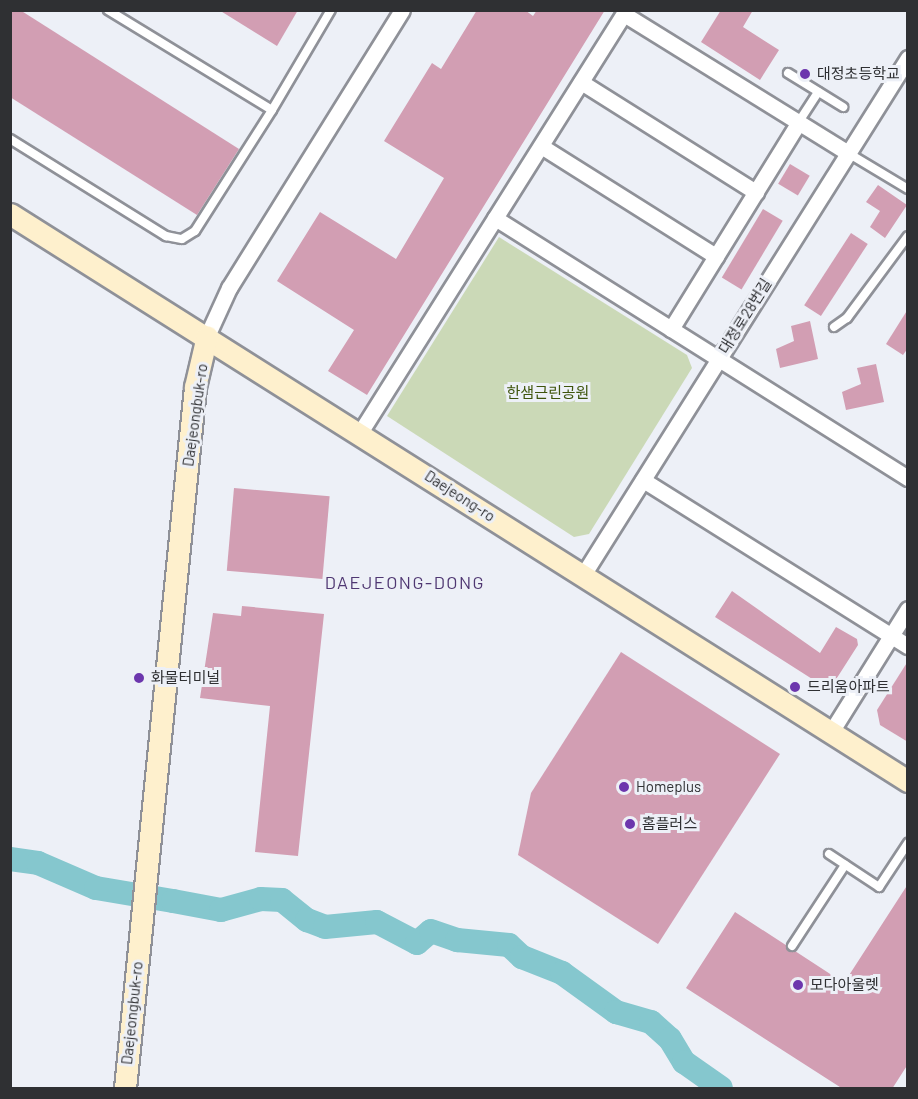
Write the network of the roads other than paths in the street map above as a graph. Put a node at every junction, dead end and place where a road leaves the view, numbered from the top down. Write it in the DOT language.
graph roads {
  1 [pos="108,10"];
  2 [pos="331,10"];
  3 [pos="402,10"];
  4 [pos="908,58"];
  5 [pos="788,73"];
  6 [pos="581,82"];
  7 [pos="818,92"];
  8 [pos="843,107"];
  9 [pos="272,110"];
  10 [pos="798,123"];
  11 [pos="10,139"];
  12 [pos="541,146"];
  13 [pos="848,153"];
  14 [pos="908,189"];
  15 [pos="756,192"];
  16 [pos="10,214"];
  17 [pos="495,218"];
  18 [pos="908,236"];
  19 [pos="716,256"];
  20 [pos="834,327"];
  21 [pos="671,329"];
  22 [pos="207,336"];
  23 [pos="719,359"];
  24 [pos="361,431"];
  25 [pos="908,478"];
  26 [pos="643,480"];
  27 [pos="583,575"];
  28 [pos="908,609"];
  29 [pos="891,636"];
  30 [pos="908,646"];
  31 [pos="831,732"];
  32 [pos="908,781"];
  33 [pos="908,843"];
  34 [pos="829,854"];
  35 [pos="845,865"];
  36 [pos="792,946"];
  37 [pos="125,1089"];
  1 -- 9 [label="lane"];
  2 -- 9 [label="lane"];
  3 -- 22 [label="street, Daejeongbuk-ro"];
  4 -- 13 [label="street, 대정로28번길"];
  5 -- 7 [label="lane"];
  6 -- 10 [label="street"];
  6 -- 12 [label="street"];
  6 -- 15 [label="street"];
  7 -- 8 [label="lane"];
  7 -- 10 [label="lane"];
  9 -- 11 [label="lane"];
  10 -- 13 [label="street"];
  10 -- 15 [label="street"];
  12 -- 17 [label="street"];
  12 -- 19 [label="street"];
  13 -- 14 [label="lane"];
  13 -- 23 [label="street, 대정로28번길"];
  15 -- 19 [label="street"];
  16 -- 22 [label="street, Daejeong-ro"];
  17 -- 21 [label="street"];
  17 -- 24 [label="street"];
  18 -- 20 [label="lane"];
  19 -- 21 [label="street"];
  21 -- 23 [label="street"];
  22 -- 24 [label="street, Daejeong-ro"];
  22 -- 37 [label="street, Daejeongbuk-ro"];
  23 -- 25 [label="street"];
  23 -- 26 [label="street, 대정로28번길"];
  24 -- 27 [label="street, Daejeong-ro"];
  26 -- 27 [label="street, 대정로28번길"];
  26 -- 29 [label="street"];
  27 -- 31 [label="street, Daejeong-ro"];
  28 -- 29 [label="street"];
  29 -- 30 [label="street"];
  29 -- 31 [label="street"];
  31 -- 32 [label="street, Daejeong-ro"];
  33 -- 35 [label="lane"];
  34 -- 35 [label="lane"];
  35 -- 36 [label="lane"];
}
